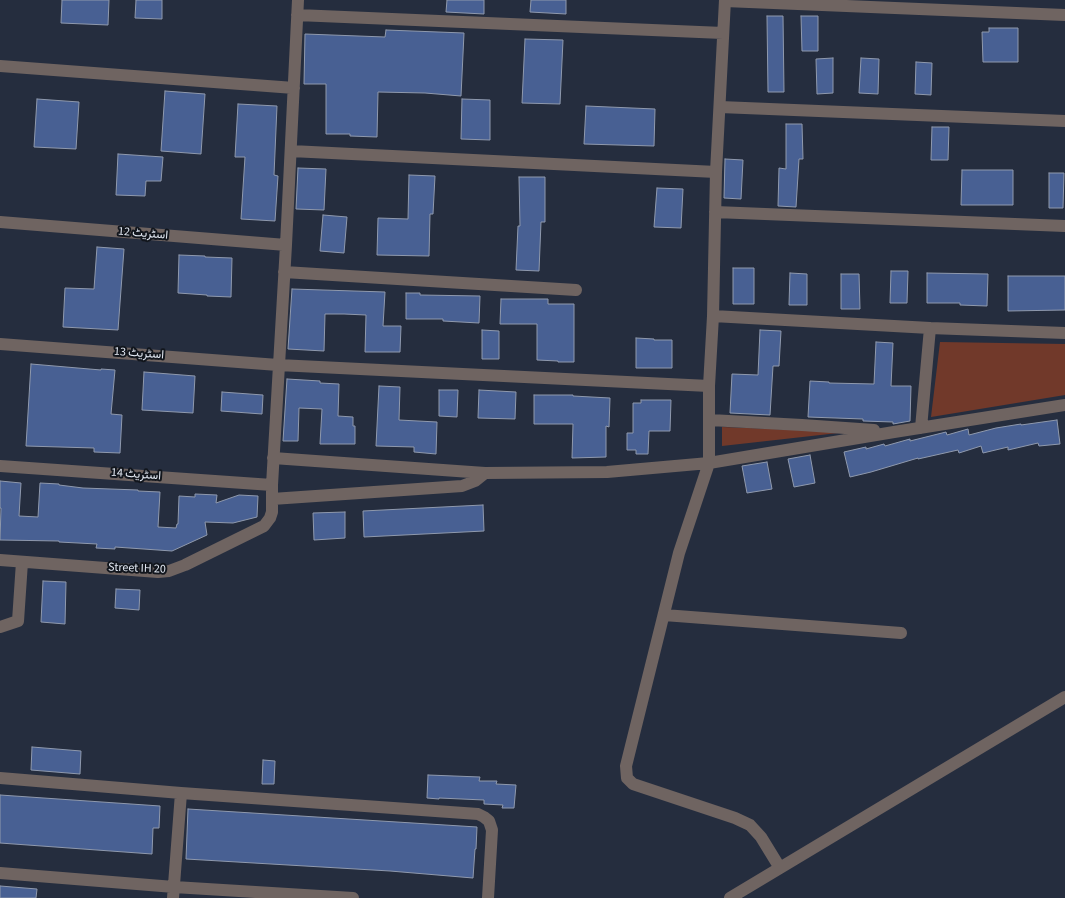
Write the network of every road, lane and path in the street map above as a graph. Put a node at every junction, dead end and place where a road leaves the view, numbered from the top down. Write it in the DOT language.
graph roads {
  1 [pos="298,0"];
  2 [pos="725,0"];
  3 [pos="298,15"];
  4 [pos="1065,16"];
  5 [pos="723,33"];
  6 [pos="0,66"];
  7 [pos="294,88"];
  8 [pos="720,107"];
  9 [pos="1065,121"];
  10 [pos="291,151"];
  11 [pos="716,172"];
  12 [pos="715,212"];
  13 [pos="0,222"];
  14 [pos="1065,226"];
  15 [pos="286,246"];
  16 [pos="284,272"];
  17 [pos="576,290"];
  18 [pos="713,316"];
  19 [pos="930,328"];
  20 [pos="1065,333"];
  21 [pos="0,344"];
  22 [pos="278,365"];
  23 [pos="709,386"];
  24 [pos="1065,406"];
  25 [pos="710,420"];
  26 [pos="921,428"];
  27 [pos="894,432"];
  28 [pos="273,458"];
  29 [pos="709,463"];
  30 [pos="0,466"];
  31 [pos="485,473"];
  32 [pos="272,485"];
  33 [pos="272,499"];
  34 [pos="0,560"];
  35 [pos="22,562"];
  36 [pos="664,615"];
  37 [pos="0,627"];
  38 [pos="901,633"];
  39 [pos="1065,697"];
  40 [pos="0,778"];
  41 [pos="181,792"];
  42 [pos="780,868"];
  43 [pos="0,873"];
  44 [pos="174,892"];
  45 [pos="353,898"];
  46 [pos="488,898"];
  47 [pos="730,898"];
  1 -- 3 [label="street"];
  2 -- 4 [label="street"];
  2 -- 5 [label="street"];
  3 -- 5 [label="street"];
  3 -- 7 [label="street"];
  5 -- 8 [label="street"];
  6 -- 7 [label="street"];
  7 -- 10 [label="street"];
  8 -- 9 [label="street"];
  8 -- 11 [label="street"];
  10 -- 11 [label="street"];
  10 -- 15 [label="street"];
  11 -- 12 [label="street"];
  12 -- 14 [label="street"];
  12 -- 18 [label="street"];
  13 -- 15 [label="street, اسٹریٹ 12"];
  15 -- 16 [label="street"];
  16 -- 17 [label="street"];
  16 -- 22 [label="street"];
  18 -- 19 [label="street"];
  18 -- 23 [label="street"];
  19 -- 20 [label="street"];
  19 -- 26 [label="street"];
  21 -- 22 [label="street, اسٹریٹ 13"];
  22 -- 23 [label="street, اسٹریٹ 13"];
  22 -- 28 [label="street"];
  23 -- 25 [label="street"];
  24 -- 26 [label="street"];
  25 -- 27 [label="street"];
  25 -- 29 [label="street"];
  26 -- 27 [label="street"];
  27 -- 29 [label="street"];
  28 -- 31 [label="street"];
  28 -- 32 [label="street"];
  29 -- 31 [label="street"];
  29 -- 36 [label="street"];
  30 -- 32 [label="street, اسٹریٹ 14"];
  31 -- 33 [label="street"];
  32 -- 33 [label="street"];
  33 -- 35 [label="street, Street IH 20"];
  34 -- 35 [label="street, Street IH 20"];
  35 -- 37 [label="street"];
  36 -- 38 [label="street"];
  36 -- 42 [label="street"];
  39 -- 42 [label="street"];
  40 -- 41 [label="street"];
  41 -- 44 [label="street"];
  41 -- 46 [label="street"];
  42 -- 47 [label="street"];
  43 -- 44 [label="street"];
  44 -- 45 [label="street"];
}
